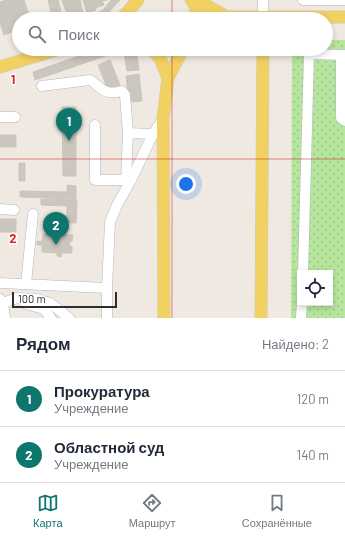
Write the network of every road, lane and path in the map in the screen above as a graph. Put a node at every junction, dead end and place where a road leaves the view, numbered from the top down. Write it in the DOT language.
graph roads {
  1 [pos="138,0"];
  2 [pos="191,0"];
  3 [pos="197,0"];
  4 [pos="263,0"];
  5 [pos="303,0"];
  6 [pos="345,0"];
  7 [pos="127,12"];
  8 [pos="134,12"];
  9 [pos="197,12"];
  10 [pos="216,12"];
  11 [pos="263,12"];
  12 [pos="333,17"];
  13 [pos="345,17"];
  14 [pos="333,55"];
  15 [pos="343,55"];
  16 [pos="36,56"];
  17 [pos="158,56"];
  18 [pos="179,56"];
  19 [pos="263,56"];
  20 [pos="309,56"];
  21 [pos="0,67"];
  22 [pos="168,78"];
  23 [pos="42,86"];
  24 [pos="0,117"];
  25 [pos="15,117"];
  26 [pos="163,119"];
  27 [pos="345,121"];
  28 [pos="95,125"];
  29 [pos="128,133"];
  30 [pos="154,134"];
  31 [pos="129,180"];
  32 [pos="0,209"];
  33 [pos="14,210"];
  34 [pos="33,214"];
  35 [pos="303,270"];
  36 [pos="0,283"];
  37 [pos="11,284"];
  38 [pos="26,284"];
  39 [pos="107,288"];
  40 [pos="1,299"];
  41 [pos="26,304"];
  42 [pos="302,306"];
  43 [pos="302,316"];
  44 [pos="5,318"];
  45 [pos="52,318"];
  46 [pos="69,318"];
  47 [pos="107,318"];
  48 [pos="164,318"];
  49 [pos="261,318"];
  1 -- 7 [label="main road"];
  1 -- 8 [label="main road"];
  2 -- 9 [label="main road"];
  3 -- 10 [label="main road"];
  4 -- 11 [label="street"];
  5 -- 6 [label="street"];
  12 -- 13 [label="main road"];
  14 -- 15 [label="street"];
  15 -- 27 [label="street"];
  16 -- 21 [label="main road"];
  17 -- 22 [label="main road"];
  18 -- 22 [label="main road"];
  19 -- 49 [label="main road"];
  20 -- 35 [label="street"];
  22 -- 26 [label="main road"];
  23 -- 29 [label="street"];
  24 -- 25 [label="street"];
  26 -- 30 [label="street"];
  26 -- 48 [label="main road"];
  28 -- 31 [label="street"];
  29 -- 30 [label="street"];
  29 -- 31 [label="street"];
  30 -- 31 [label="street"];
  31 -- 39 [label="street"];
  32 -- 33 [label="street"];
  34 -- 38 [label="street"];
  36 -- 37 [label="street"];
  37 -- 38 [label="street"];
  37 -- 40 [label="street"];
  38 -- 39 [label="street"];
  39 -- 47 [label="street"];
  40 -- 44 [label="street"];
  40 -- 46 [label="street"];
  41 -- 45 [label="street"];
  42 -- 43 [label="street"];
}
